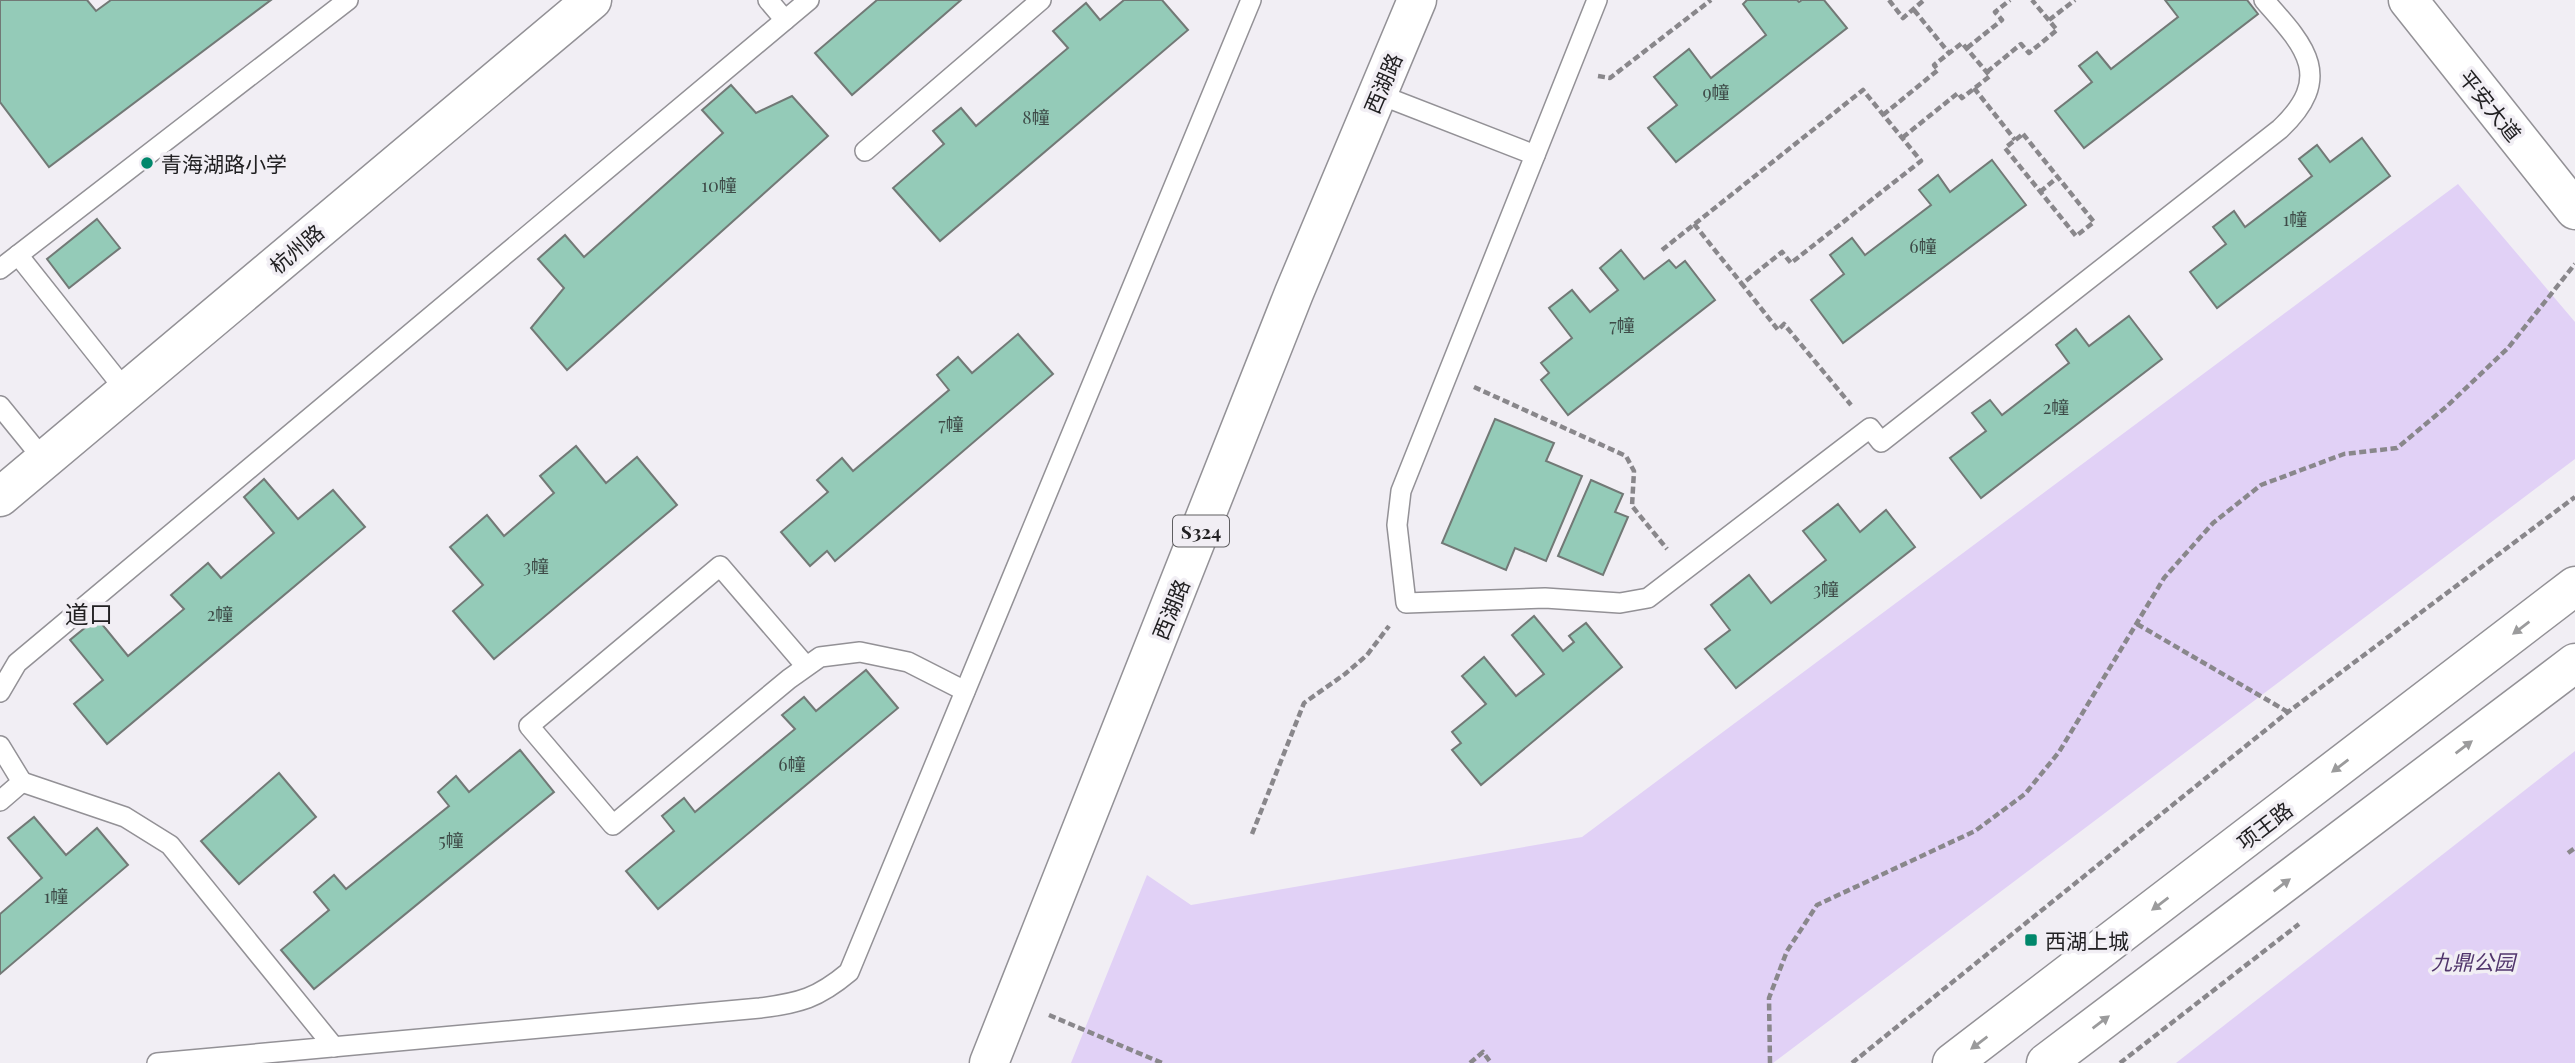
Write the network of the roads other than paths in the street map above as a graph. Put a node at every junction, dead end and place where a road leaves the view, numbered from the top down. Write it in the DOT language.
graph roads {
  1 [pos="348,0"];
  2 [pos="592,0"];
  3 [pos="768,0"];
  4 [pos="809,0"];
  5 [pos="1041,0"];
  6 [pos="1417,0"];
  7 [pos="1597,0"];
  8 [pos="2264,0"];
  9 [pos="2408,0"];
  10 [pos="1246,2"];
  11 [pos="785,20"];
  12 [pos="1378,94"];
  13 [pos="864,151"];
  14 [pos="1535,155"];
  15 [pos="2575,210"];
  16 [pos="18,255"];
  17 [pos="0,270"];
  18 [pos="126,391"];
  19 [pos="0,405"];
  20 [pos="44,460"];
  21 [pos="0,497"];
  22 [pos="2575,586"];
  23 [pos="2575,663"];
  24 [pos="805,665"];
  25 [pos="965,691"];
  26 [pos="0,692"];
  27 [pos="0,746"];
  28 [pos="22,782"];
  29 [pos="0,801"];
  30 [pos="334,1047"];
  31 [pos="157,1063"];
  32 [pos="989,1063"];
  33 [pos="1952,1063"];
  34 [pos="2046,1063"];
  1 -- 16 [label="lane"];
  2 -- 18 [label="main road, 杭州路"];
  3 -- 11 [label="lane"];
  4 -- 11 [label="lane"];
  5 -- 13 [label="lane"];
  6 -- 12 [label="main road, 西湖路 / S324"];
  7 -- 14 [label="lane"];
  8 -- 14 [label="lane"];
  9 -- 15 [label="main road, 平安大道"];
  10 -- 25 [label="lane"];
  11 -- 26 [label="lane"];
  12 -- 14 [label="lane"];
  12 -- 32 [label="main road, 西湖路 / S324"];
  16 -- 17 [label="lane"];
  16 -- 18 [label="lane"];
  18 -- 20 [label="main road, 杭州路"];
  19 -- 20 [label="lane"];
  20 -- 21 [label="main road, 杭州路"];
  22 -- 33 [label="main road, 项王路, one-way"];
  34 -- 23 [label="main road, one-way"];
  24 -- 25 [label="lane"];
  25 -- 30 [label="lane"];
  27 -- 28 [label="lane"];
  28 -- 29 [label="lane"];
  28 -- 30 [label="lane"];
  30 -- 31 [label="lane"];
}
